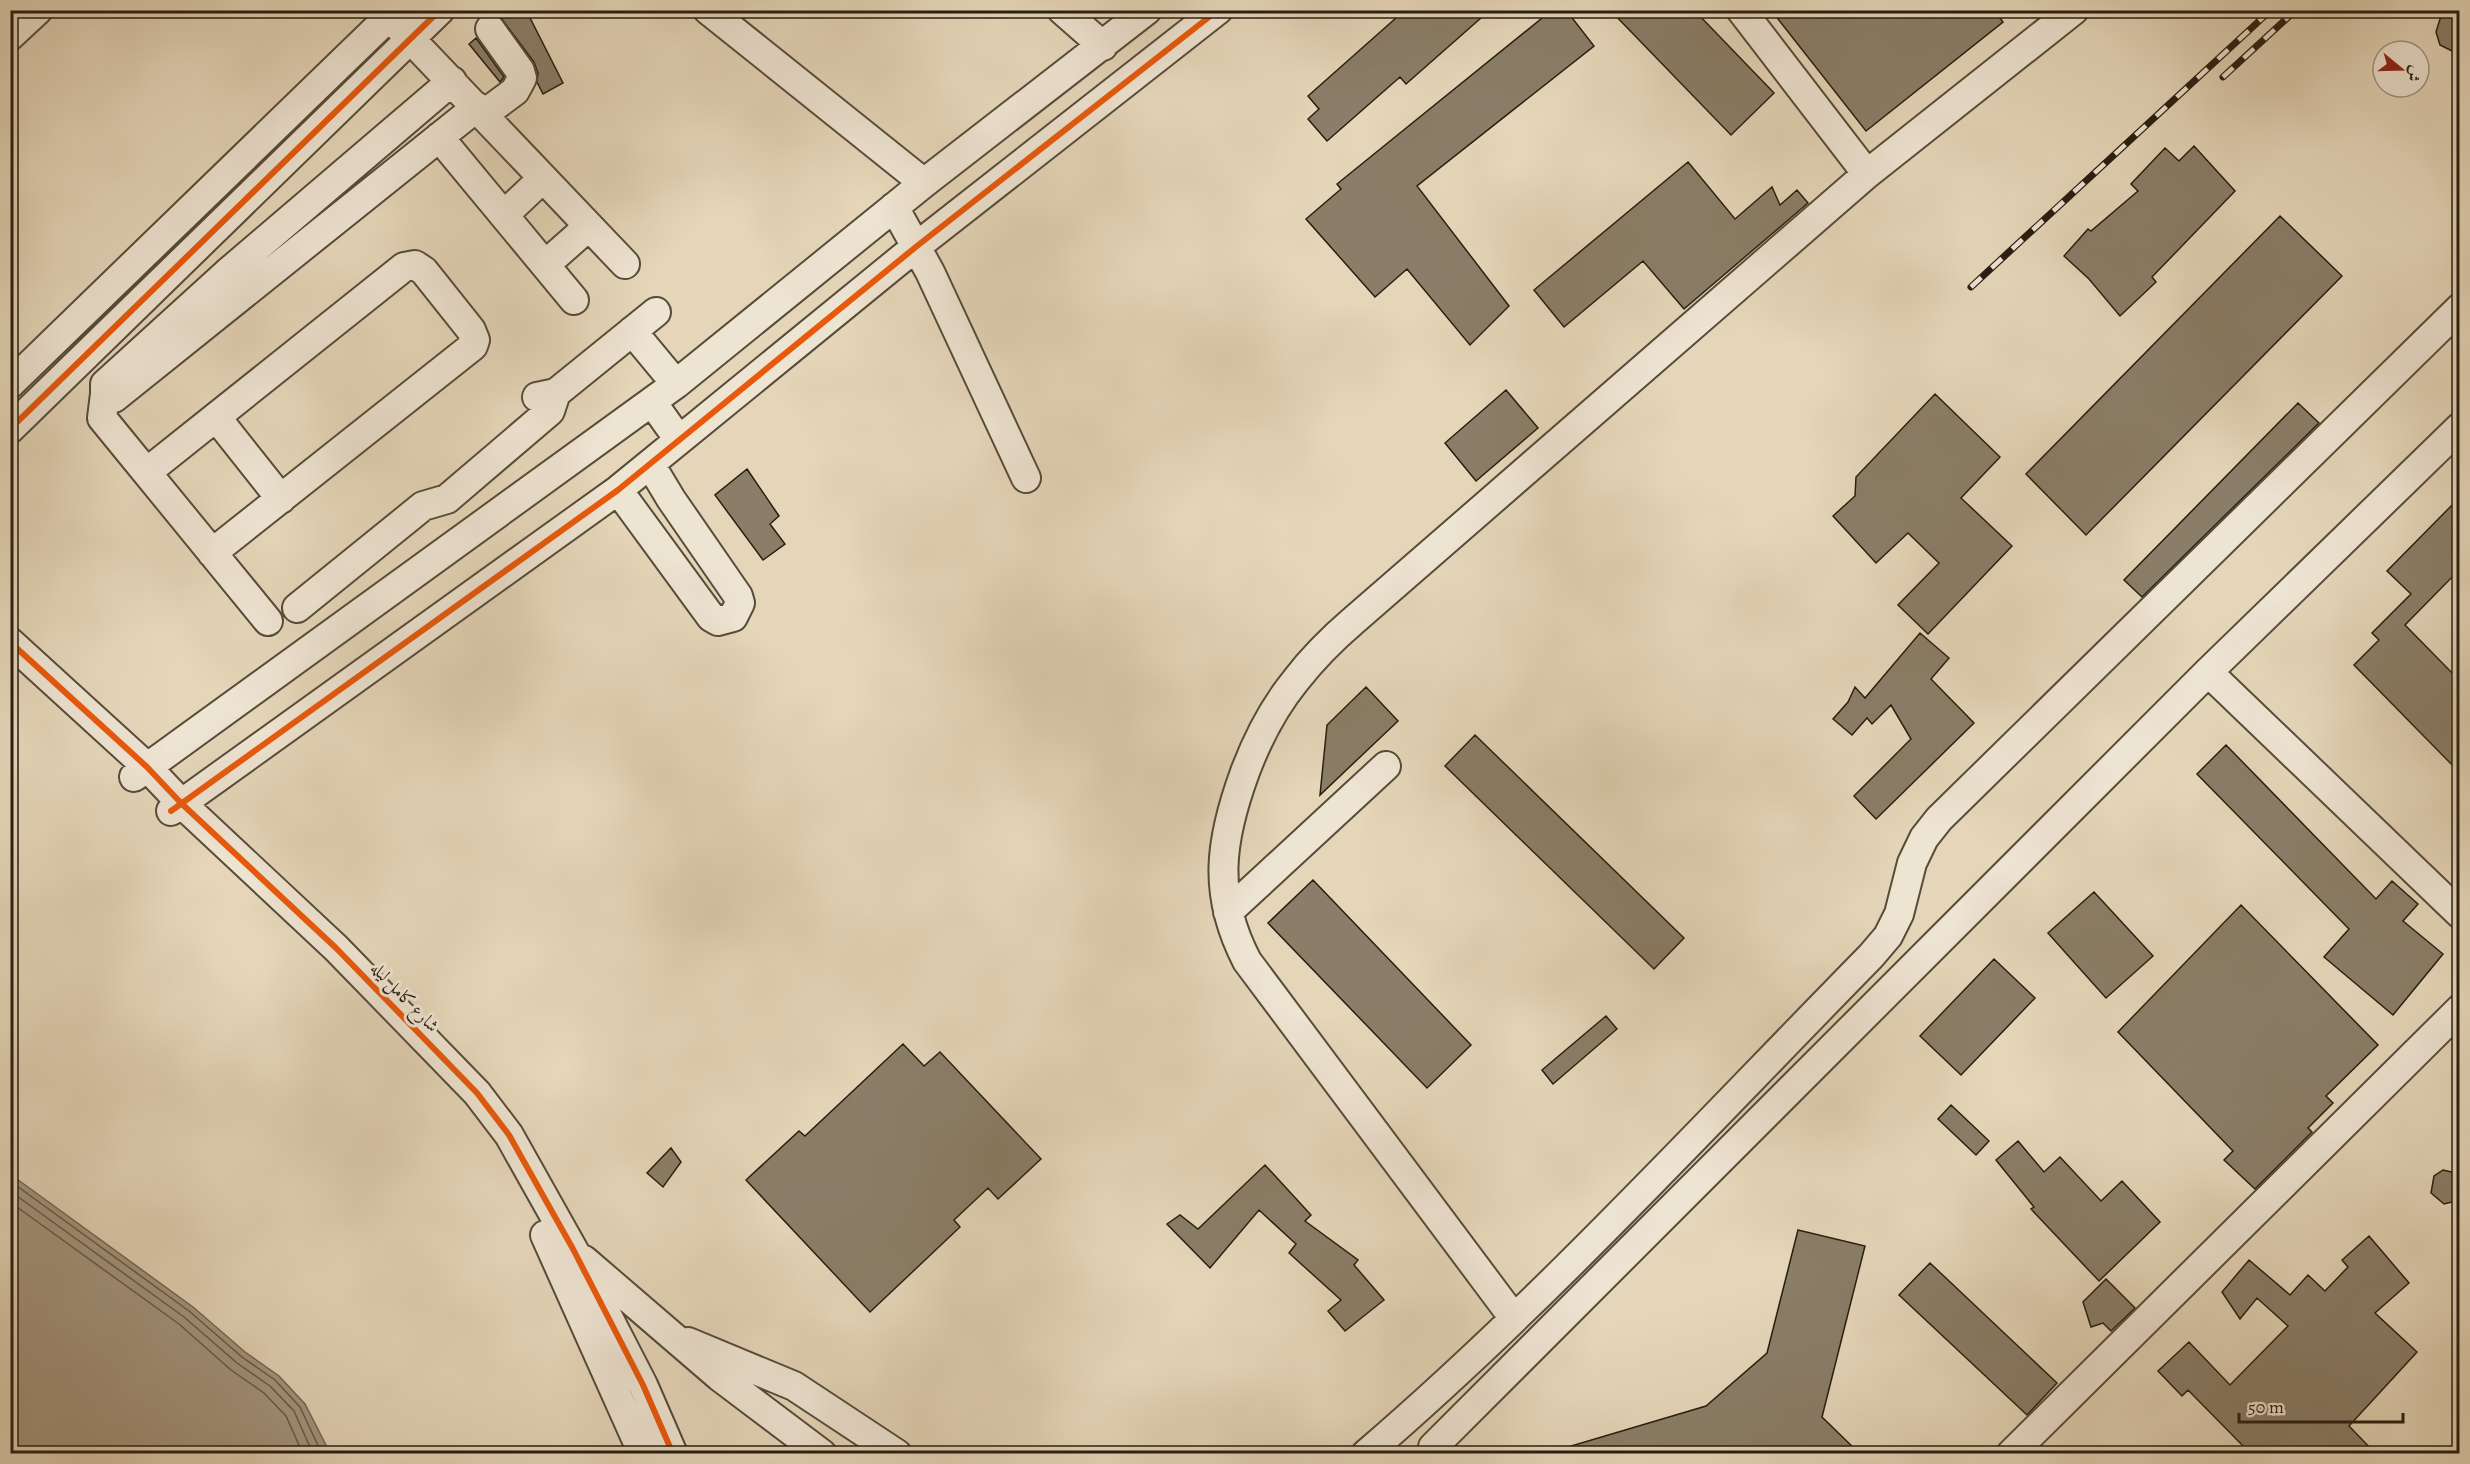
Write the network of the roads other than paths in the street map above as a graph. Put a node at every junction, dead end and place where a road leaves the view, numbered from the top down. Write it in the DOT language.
graph roads {
  1 [pos="440,10"];
  2 [pos="708,10"];
  3 [pos="1062,10"];
  4 [pos="1147,10"];
  5 [pos="1741,10"];
  6 [pos="2074,10"];
  7 [pos="34,12"];
  8 [pos="1211,13"];
  9 [pos="392,14"];
  10 [pos="490,28"];
  11 [pos="10,36"];
  12 [pos="412,38"];
  13 [pos="1105,44"];
  14 [pos="1144,68"];
  15 [pos="452,81"];
  16 [pos="1121,85"];
  17 [pos="480,111"];
  18 [pos="439,137"];
  19 [pos="1867,174"];
  20 [pos="543,178"];
  21 [pos="924,183"];
  22 [pos="894,207"];
  23 [pos="504,215"];
  24 [pos="589,226"];
  25 [pos="917,246"];
  26 [pos="625,264"];
  27 [pos="545,265"];
  28 [pos="235,284"];
  29 [pos="574,300"];
  30 [pos="2460,308"];
  31 [pos="656,312"];
  32 [pos="633,331"];
  33 [pos="742,331"];
  34 [pos="769,368"];
  35 [pos="10,384"];
  36 [pos="676,384"];
  37 [pos="652,402"];
  38 [pos="216,417"];
  39 [pos="2460,426"];
  40 [pos="10,429"];
  41 [pos="679,440"];
  42 [pos="650,464"];
  43 [pos="147,472"];
  44 [pos="1026,478"];
  45 [pos="618,490"];
  46 [pos="281,499"];
  47 [pos="212,553"];
  48 [pos="297,608"];
  49 [pos="268,621"];
  50 [pos="10,642"];
  51 [pos="10,662"];
  52 [pos="2208,672"];
  53 [pos="1386,766"];
  54 [pos="141,772"];
  55 [pos="176,807"];
  56 [pos="1228,912"];
  57 [pos="2460,914"];
  58 [pos="2460,1009"];
  59 [pos="535,1213"];
  60 [pos="573,1250"];
  61 [pos="1513,1317"];
  62 [pos="672,1336"];
  63 [pos="1406,1420"];
  64 [pos="1436,1450"];
  65 [pos="644,1454"];
  66 [pos="673,1454"];
  67 [pos="822,1454"];
  68 [pos="897,1454"];
  69 [pos="1366,1454"];
  70 [pos="2011,1454"];
  1 -- 12 [label="street"];
  2 -- 21 [label="street"];
  3 -- 13 [label="street"];
  4 -- 13 [label="street"];
  5 -- 19 [label="street"];
  6 -- 19 [label="street"];
  7 -- 11 [label="street"];
  8 -- 14 [label="street"];
  9 -- 12 [label="street"];
  9 -- 35 [label="street"];
  10 -- 17 [label="street"];
  12 -- 15 [label="street"];
  12 -- 40 [label="street"];
  13 -- 14 [label="street"];
  13 -- 16 [label="street"];
  13 -- 21 [label="street"];
  14 -- 16 [label="street"];
  15 -- 17 [label="street"];
  15 -- 28 [label="street"];
  16 -- 25 [label="street"];
  17 -- 18 [label="street"];
  17 -- 20 [label="street"];
  18 -- 23 [label="street"];
  18 -- 28 [label="street"];
  19 -- 56 [label="street"];
  20 -- 23 [label="street"];
  20 -- 24 [label="street"];
  21 -- 22 [label="street"];
  22 -- 25 [label="street"];
  22 -- 33 [label="street"];
  23 -- 27 [label="street"];
  24 -- 26 [label="street"];
  24 -- 27 [label="street"];
  25 -- 34 [label="street"];
  25 -- 44 [label="street"];
  27 -- 29 [label="street"];
  28 -- 43 [label="street"];
  30 -- 61 [label="street"];
  31 -- 32 [label="street"];
  32 -- 36 [label="street"];
  32 -- 48 [label="street"];
  33 -- 34 [label="street"];
  33 -- 36 [label="street"];
  34 -- 41 [label="street"];
  36 -- 37 [label="street"];
  37 -- 41 [label="street"];
  37 -- 54 [label="street"];
  38 -- 43 [label="street"];
  38 -- 46 [label="street"];
  38 -- 46 [label="street"];
  39 -- 52 [label="street"];
  41 -- 42 [label="street"];
  42 -- 45 [label="street"];
  42 -- 45 [label="street"];
  43 -- 47 [label="street"];
  45 -- 55 [label="street"];
  46 -- 47 [label="street"];
  47 -- 49 [label="street"];
  50 -- 54 [label="street, شارع كامل ليله"];
  51 -- 54 [label="street, شارع كامل ليله"];
  52 -- 57 [label="street"];
  52 -- 64 [label="street"];
  53 -- 56 [label="street"];
  54 -- 55 [label="street, شارع كامل ليله"];
  55 -- 59 [label="street, شارع كامل ليله"];
  55 -- 60 [label="street, شارع كامل ليله"];
  56 -- 61 [label="street"];
  58 -- 70 [label="street"];
  59 -- 60 [label="street"];
  59 -- 65 [label="street, شارع كامل ليله"];
  60 -- 62 [label="street"];
  60 -- 66 [label="street, شارع كامل ليله"];
  61 -- 63 [label="street"];
  62 -- 67 [label="street"];
  62 -- 68 [label="street"];
  63 -- 64 [label="street"];
  63 -- 69 [label="street"];
}
